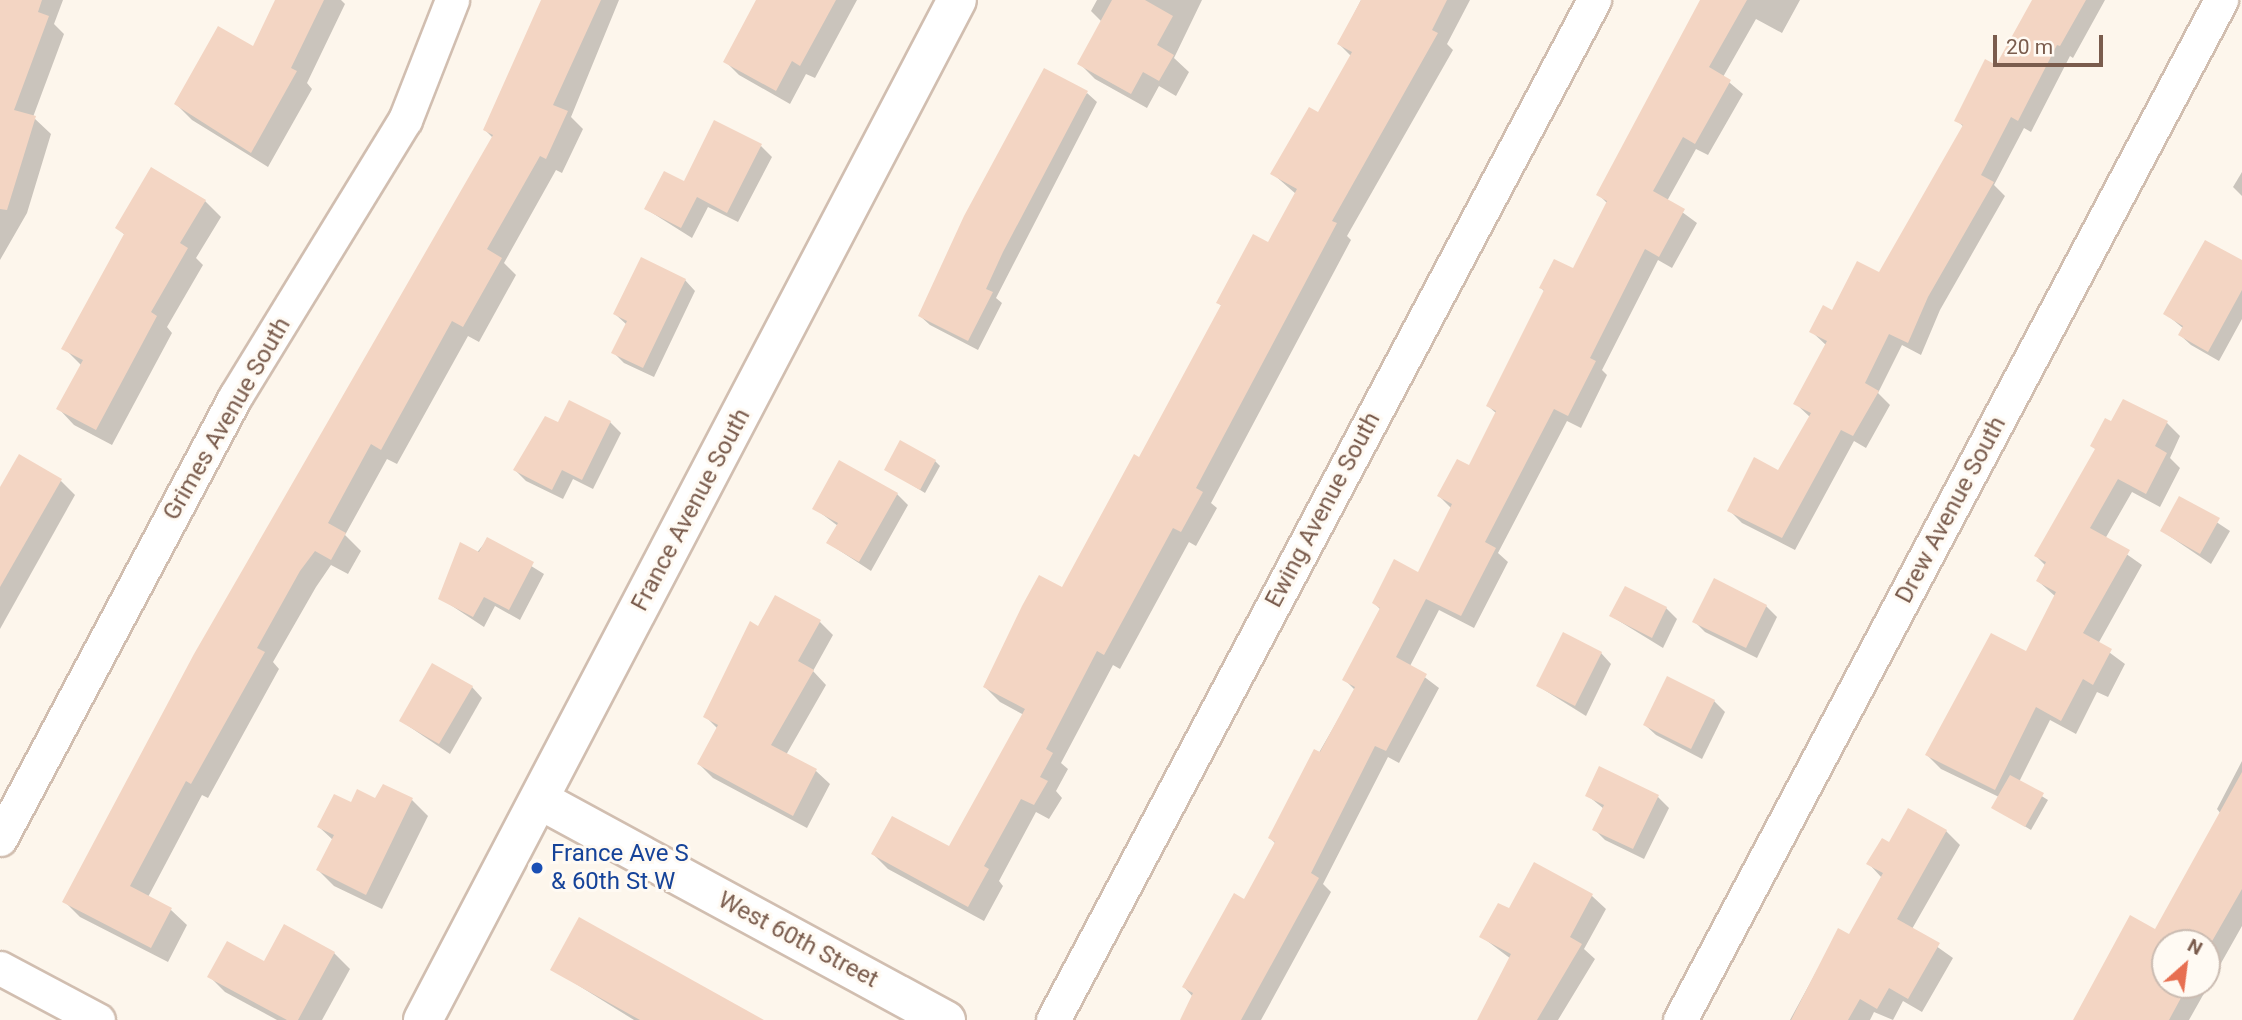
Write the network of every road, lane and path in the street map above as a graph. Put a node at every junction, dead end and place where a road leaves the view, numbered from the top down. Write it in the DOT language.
graph roads {
  1 [pos="452,0"];
  2 [pos="957,0"];
  3 [pos="1594,0"];
  4 [pos="2221,0"];
  5 [pos="540,800"];
  6 [pos="0,839"];
  7 [pos="0,968"];
  8 [pos="98,1020"];
  9 [pos="423,1020"];
  10 [pos="946,1020"];
  11 [pos="1053,1020"];
  12 [pos="1680,1020"];
  1 -- 6 [label="street, Grimes Avenue South"];
  2 -- 5 [label="main road, France Avenue South"];
  3 -- 11 [label="street, Ewing Avenue South"];
  4 -- 12 [label="street, Drew Avenue South"];
  5 -- 9 [label="main road, France Avenue South"];
  5 -- 10 [label="main road, West 60th Street"];
  7 -- 8 [label="street"];
}
